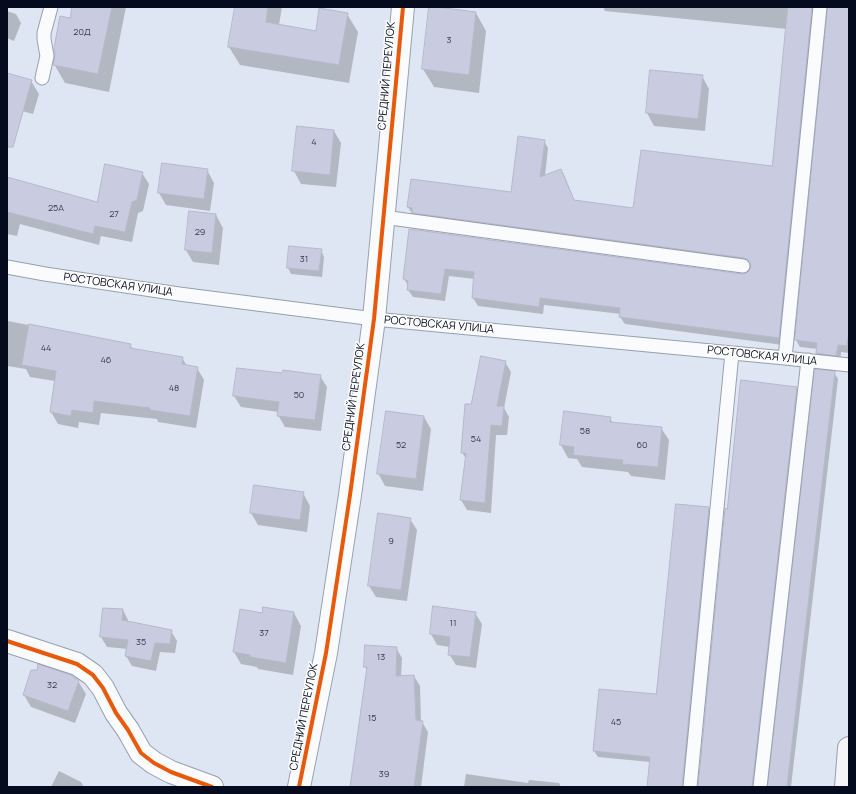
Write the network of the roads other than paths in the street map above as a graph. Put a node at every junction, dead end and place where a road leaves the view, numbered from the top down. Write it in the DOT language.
graph roads {
  1 [pos="51,7"];
  2 [pos="403,7"];
  3 [pos="820,7"];
  4 [pos="42,78"];
  5 [pos="383,218"];
  6 [pos="743,266"];
  7 [pos="7,267"];
  8 [pos="374,319"];
  9 [pos="732,353"];
  10 [pos="785,358"];
  11 [pos="808,360"];
  12 [pos="849,365"];
  13 [pos="7,641"];
  14 [pos="849,748"];
  15 [pos="212,787"];
  16 [pos="299,787"];
  17 [pos="690,787"];
  18 [pos="760,787"];
  19 [pos="846,787"];
  1 -- 4 [label="lane"];
  2 -- 5 [label="street, СРЕДНИЙ ПЕРЕУЛОК"];
  3 -- 10 [label="lane"];
  5 -- 6 [label="lane"];
  5 -- 8 [label="street, СРЕДНИЙ ПЕРЕУЛОК"];
  7 -- 8 [label="lane, РОСТОВСКАЯ УЛИЦА"];
  8 -- 9 [label="lane, РОСТОВСКАЯ УЛИЦА"];
  8 -- 16 [label="street, СРЕДНИЙ ПЕРЕУЛОК"];
  9 -- 10 [label="lane, РОСТОВСКАЯ УЛИЦА"];
  9 -- 17 [label="lane"];
  10 -- 11 [label="lane, РОСТОВСКАЯ УЛИЦА"];
  11 -- 12 [label="lane, РОСТОВСКАЯ УЛИЦА"];
  11 -- 18 [label="lane"];
  13 -- 15 [label="street"];
  14 -- 19 [label="street"];
}
